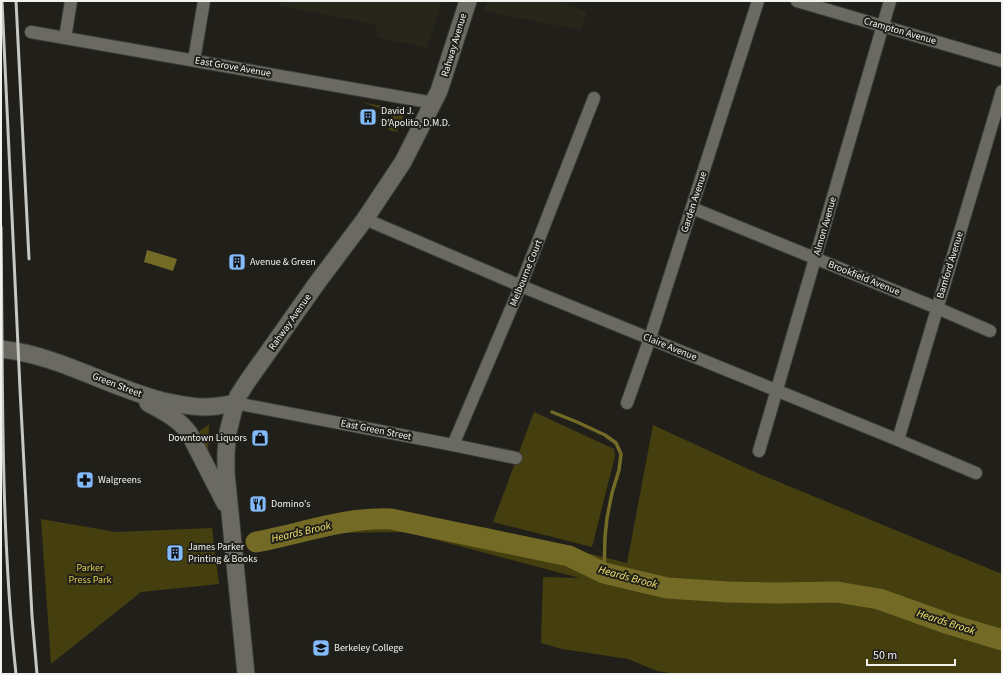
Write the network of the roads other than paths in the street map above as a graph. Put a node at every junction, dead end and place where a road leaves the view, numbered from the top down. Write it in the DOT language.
graph roads {
  1 [pos="71,1"];
  2 [pos="204,1"];
  3 [pos="468,1"];
  4 [pos="758,1"];
  5 [pos="797,1"];
  6 [pos="890,1"];
  7 [pos="883,26"];
  8 [pos="32,32"];
  9 [pos="65,38"];
  10 [pos="194,60"];
  11 [pos="1002,62"];
  12 [pos="1002,91"];
  13 [pos="594,98"];
  14 [pos="434,103"];
  15 [pos="692,208"];
  16 [pos="365,219"];
  17 [pos="816,258"];
  18 [pos="521,286"];
  19 [pos="937,308"];
  20 [pos="990,332"];
  21 [pos="650,338"];
  22 [pos="1,349"];
  23 [pos="118,387"];
  24 [pos="777,390"];
  25 [pos="627,403"];
  26 [pos="235,404"];
  27 [pos="898,440"];
  28 [pos="453,445"];
  29 [pos="759,451"];
  30 [pos="516,458"];
  31 [pos="976,473"];
  32 [pos="230,512"];
  33 [pos="246,674"];
  1 -- 9 [label="street"];
  2 -- 10 [label="street"];
  3 -- 14 [label="main road, Rahway Avenue"];
  4 -- 15 [label="street, Garden Avenue"];
  5 -- 7 [label="street, Crampton Avenue"];
  6 -- 7 [label="street, Almon Avenue"];
  7 -- 11 [label="street, Crampton Avenue"];
  7 -- 17 [label="street, Almon Avenue"];
  8 -- 9 [label="street, East Grove Avenue"];
  9 -- 10 [label="street, East Grove Avenue"];
  10 -- 14 [label="street, East Grove Avenue"];
  12 -- 19 [label="street, Bamford Avenue"];
  13 -- 18 [label="street, Melbourne Court"];
  14 -- 16 [label="main road, Rahway Avenue"];
  15 -- 17 [label="street, Brookfield Avenue"];
  15 -- 21 [label="street, Garden Avenue"];
  16 -- 18 [label="street, Claire Avenue"];
  16 -- 26 [label="main road, Rahway Avenue"];
  17 -- 19 [label="street, Brookfield Avenue"];
  17 -- 24 [label="street, Almon Avenue"];
  18 -- 21 [label="street, Claire Avenue"];
  18 -- 28 [label="street, Melbourne Court"];
  19 -- 20 [label="street, Brookfield Avenue"];
  19 -- 27 [label="street, Bamford Avenue"];
  21 -- 24 [label="street, Claire Avenue"];
  21 -- 25 [label="street, Garden Avenue"];
  22 -- 23 [label="main road, Green Street"];
  23 -- 26 [label="main road, Green Street"];
  23 -- 32 [label="main road"];
  24 -- 27 [label="street, Claire Avenue"];
  24 -- 29 [label="street, Almon Avenue"];
  26 -- 28 [label="street, East Green Street"];
  26 -- 32 [label="main road, Rahway Avenue"];
  27 -- 31 [label="street, Claire Avenue"];
  28 -- 30 [label="street, East Green Street"];
  32 -- 33 [label="main road, Rahway Avenue"];
}
